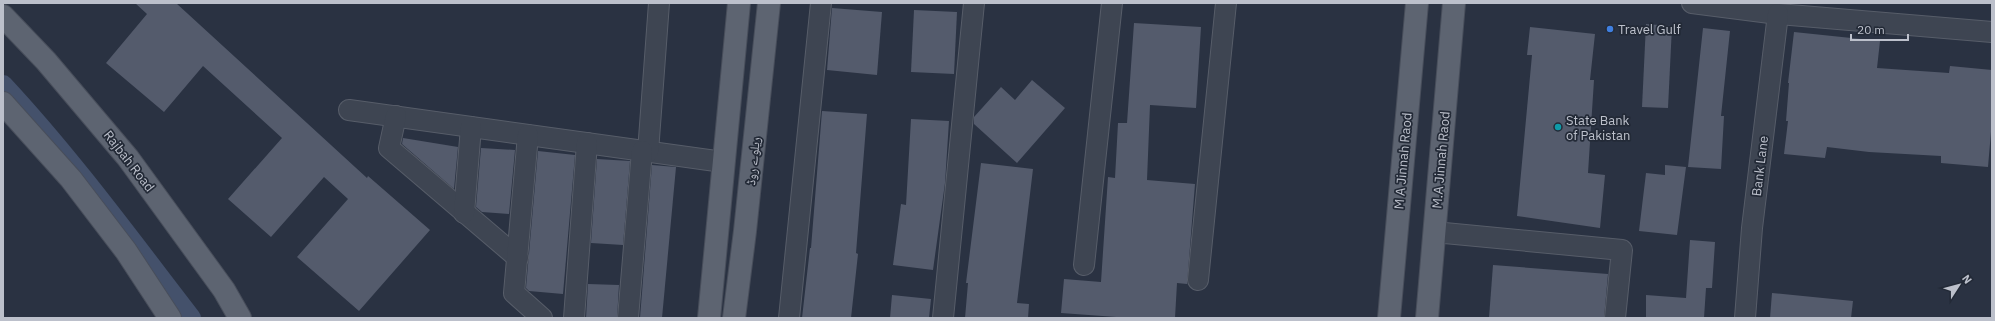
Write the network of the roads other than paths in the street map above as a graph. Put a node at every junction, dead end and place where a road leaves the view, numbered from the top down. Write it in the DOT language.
graph roads {
  1 [pos="658,3"];
  2 [pos="739,3"];
  3 [pos="769,3"];
  4 [pos="821,3"];
  5 [pos="974,3"];
  6 [pos="1112,3"];
  7 [pos="1226,3"];
  8 [pos="1417,3"];
  9 [pos="1454,3"];
  10 [pos="1692,3"];
  11 [pos="1778,14"];
  12 [pos="3,16"];
  13 [pos="1992,32"];
  14 [pos="3,103"];
  15 [pos="349,110"];
  16 [pos="396,116"];
  17 [pos="471,127"];
  18 [pos="528,135"];
  19 [pos="587,143"];
  20 [pos="645,151"];
  21 [pos="723,162"];
  22 [pos="464,213"];
  23 [pos="1434,232"];
  24 [pos="518,258"];
  25 [pos="1084,265"];
  26 [pos="1198,280"];
  27 [pos="170,318"];
  28 [pos="240,318"];
  29 [pos="542,318"];
  30 [pos="574,318"];
  31 [pos="628,318"];
  32 [pos="709,318"];
  33 [pos="734,318"];
  34 [pos="789,318"];
  35 [pos="943,318"];
  36 [pos="1389,318"];
  37 [pos="1427,318"];
  38 [pos="1614,318"];
  39 [pos="1745,318"];
  1 -- 20 [label="street"];
  2 -- 21 [label="main road"];
  3 -- 33 [label="main road, ریلوے روڈ"];
  4 -- 34 [label="street"];
  5 -- 35 [label="street"];
  6 -- 25 [label="street"];
  7 -- 26 [label="street"];
  8 -- 36 [label="main road, M A Jinnah Raod"];
  9 -- 23 [label="main road, M.A Jinnah Raod"];
  10 -- 11 [label="street"];
  11 -- 13 [label="street"];
  11 -- 39 [label="street, Bank Lane"];
  12 -- 28 [label="main road, Rajbah Road"];
  14 -- 27 [label="main road"];
  15 -- 16 [label="street"];
  16 -- 17 [label="street"];
  16 -- 22 [label="street"];
  17 -- 18 [label="street"];
  17 -- 22 [label="street"];
  18 -- 19 [label="street"];
  18 -- 24 [label="street"];
  19 -- 20 [label="street"];
  19 -- 30 [label="street"];
  20 -- 21 [label="street"];
  20 -- 31 [label="street"];
  21 -- 32 [label="main road"];
  22 -- 24 [label="street"];
  23 -- 37 [label="main road, M.A Jinnah Raod"];
  23 -- 38 [label="street"];
  24 -- 29 [label="street"];
}
